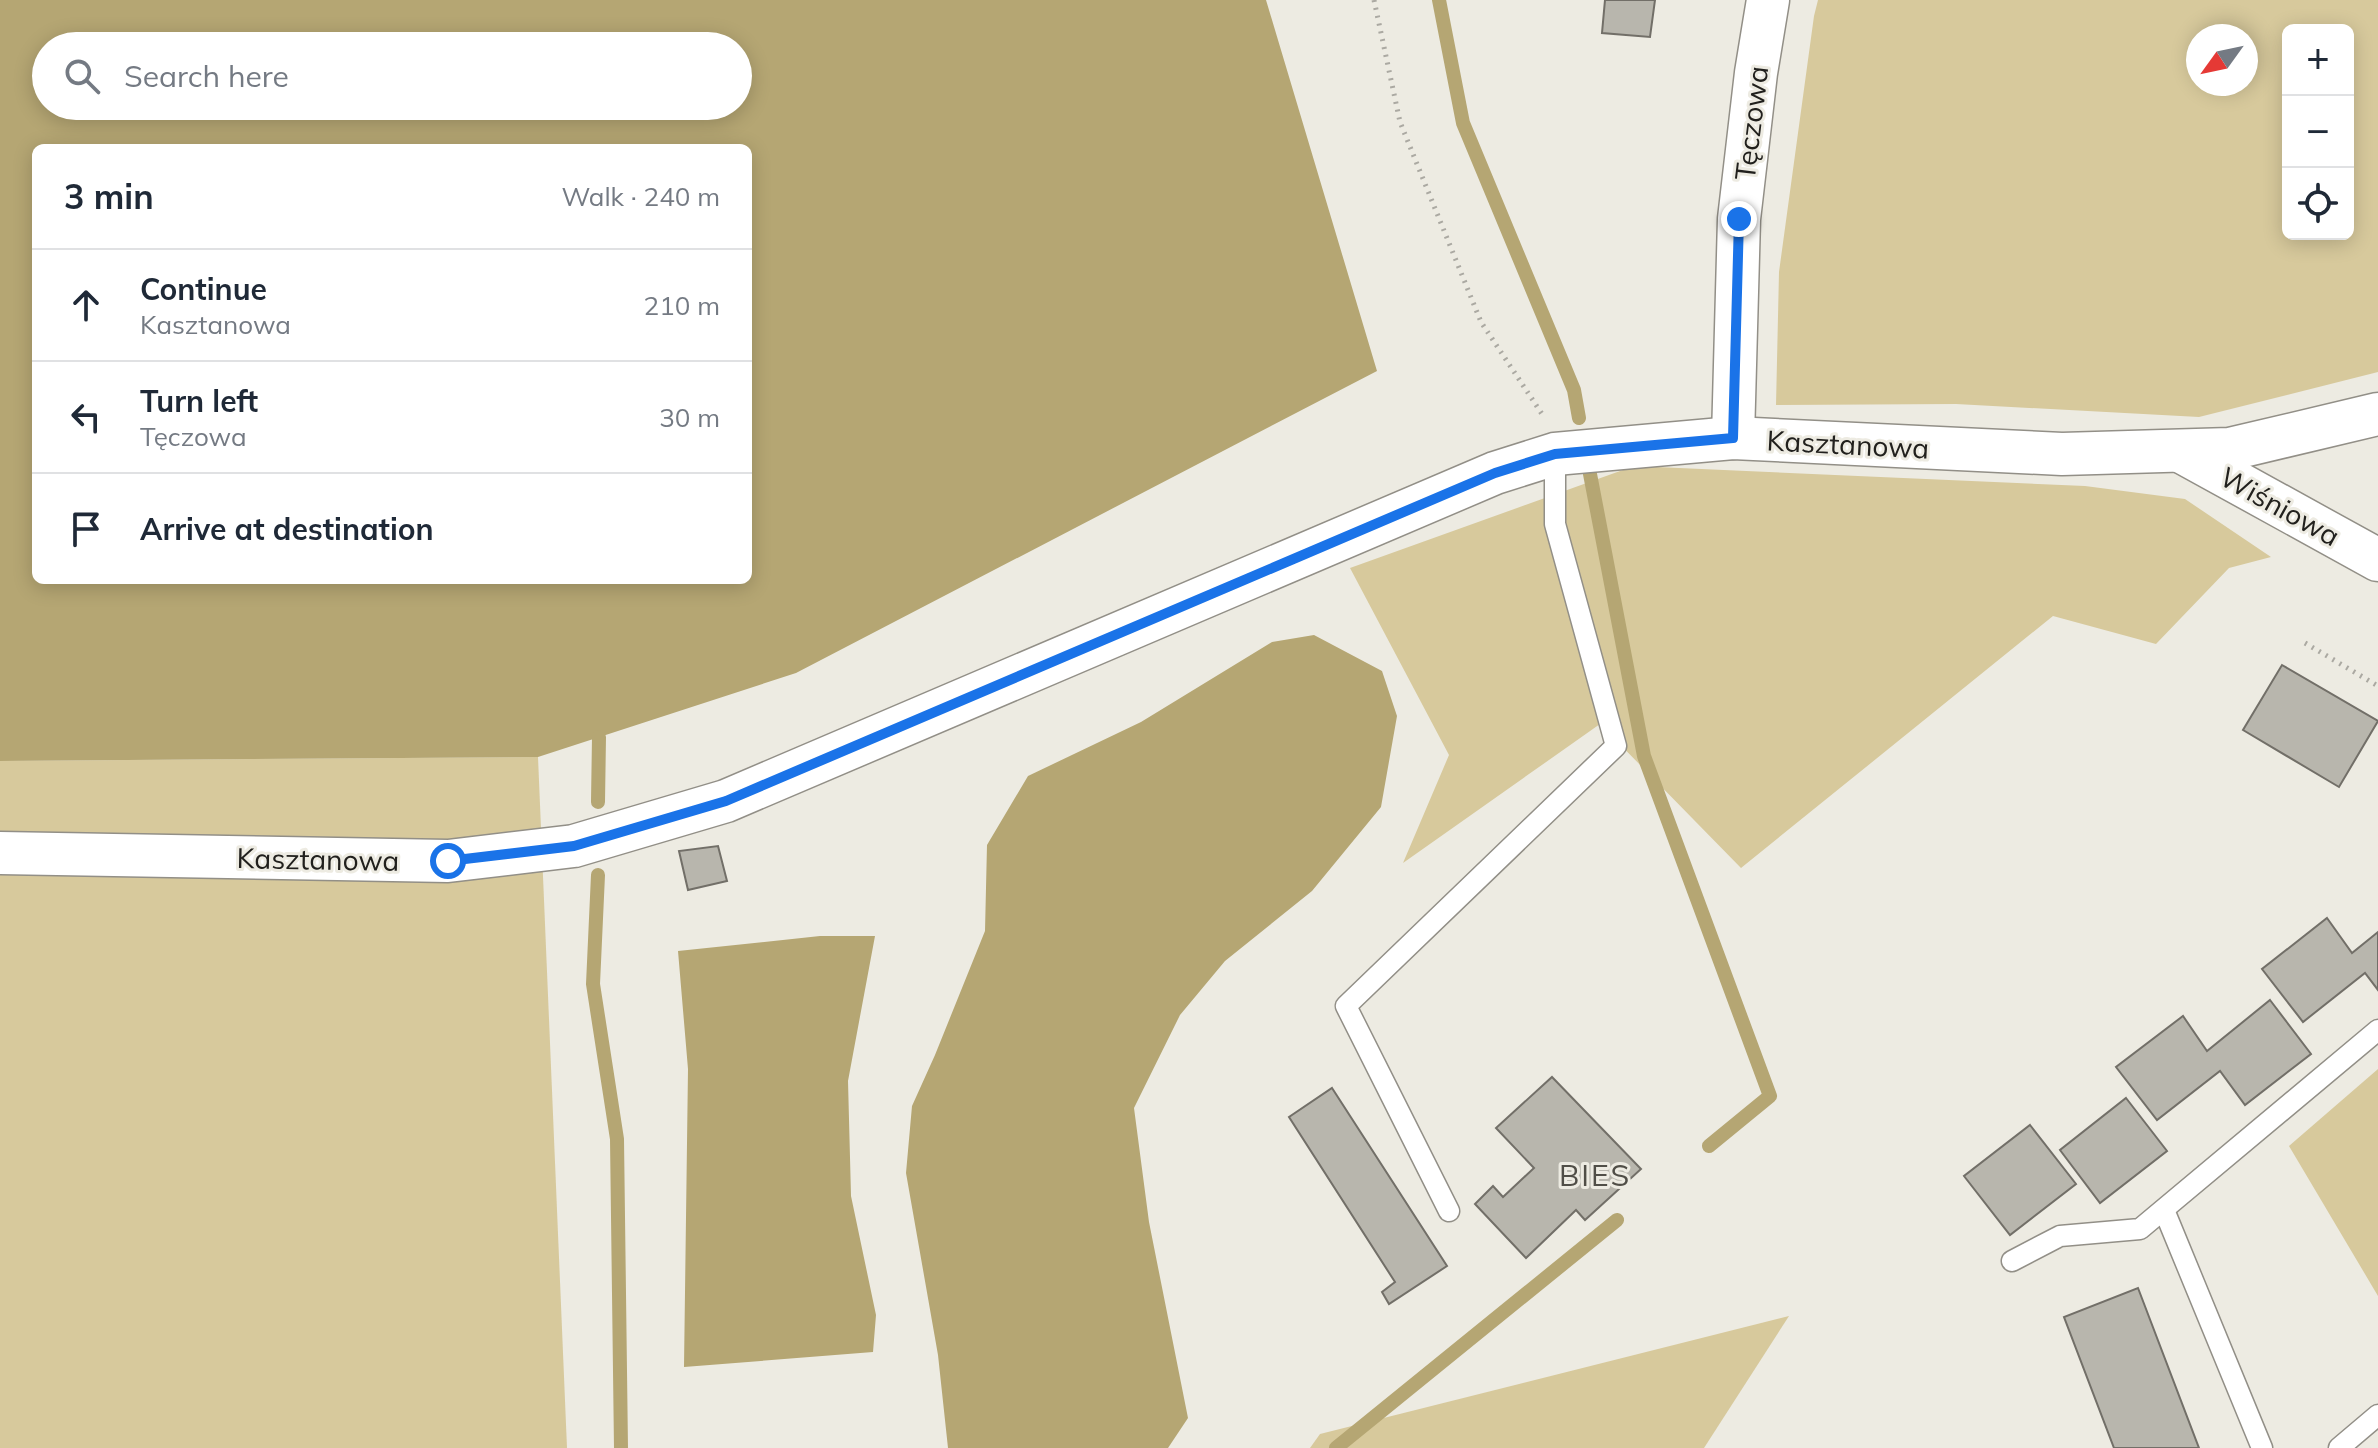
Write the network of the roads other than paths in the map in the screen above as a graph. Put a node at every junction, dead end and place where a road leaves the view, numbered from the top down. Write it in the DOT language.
graph roads {
  1 [pos="1768,0"];
  2 [pos="2378,414"];
  3 [pos="1733,438"];
  4 [pos="2181,451"];
  5 [pos="1555,454"];
  6 [pos="2378,560"];
  7 [pos="0,853"];
  8 [pos="2378,1030"];
  9 [pos="2164,1210"];
  10 [pos="1449,1211"];
  11 [pos="2012,1261"];
  12 [pos="2378,1415"];
  13 [pos="2262,1448"];
  14 [pos="2339,1448"];
  1 -- 3 [label="street, Tęczowa"];
  2 -- 4 [label="street, Kasztanowa"];
  3 -- 4 [label="street, Kasztanowa"];
  3 -- 5 [label="street, Kasztanowa"];
  4 -- 6 [label="street, Wiśniowa"];
  5 -- 7 [label="street, Kasztanowa"];
  5 -- 10 [label="lane"];
  8 -- 9 [label="lane"];
  9 -- 11 [label="lane"];
  9 -- 13 [label="lane"];
  12 -- 14 [label="lane"];
}
